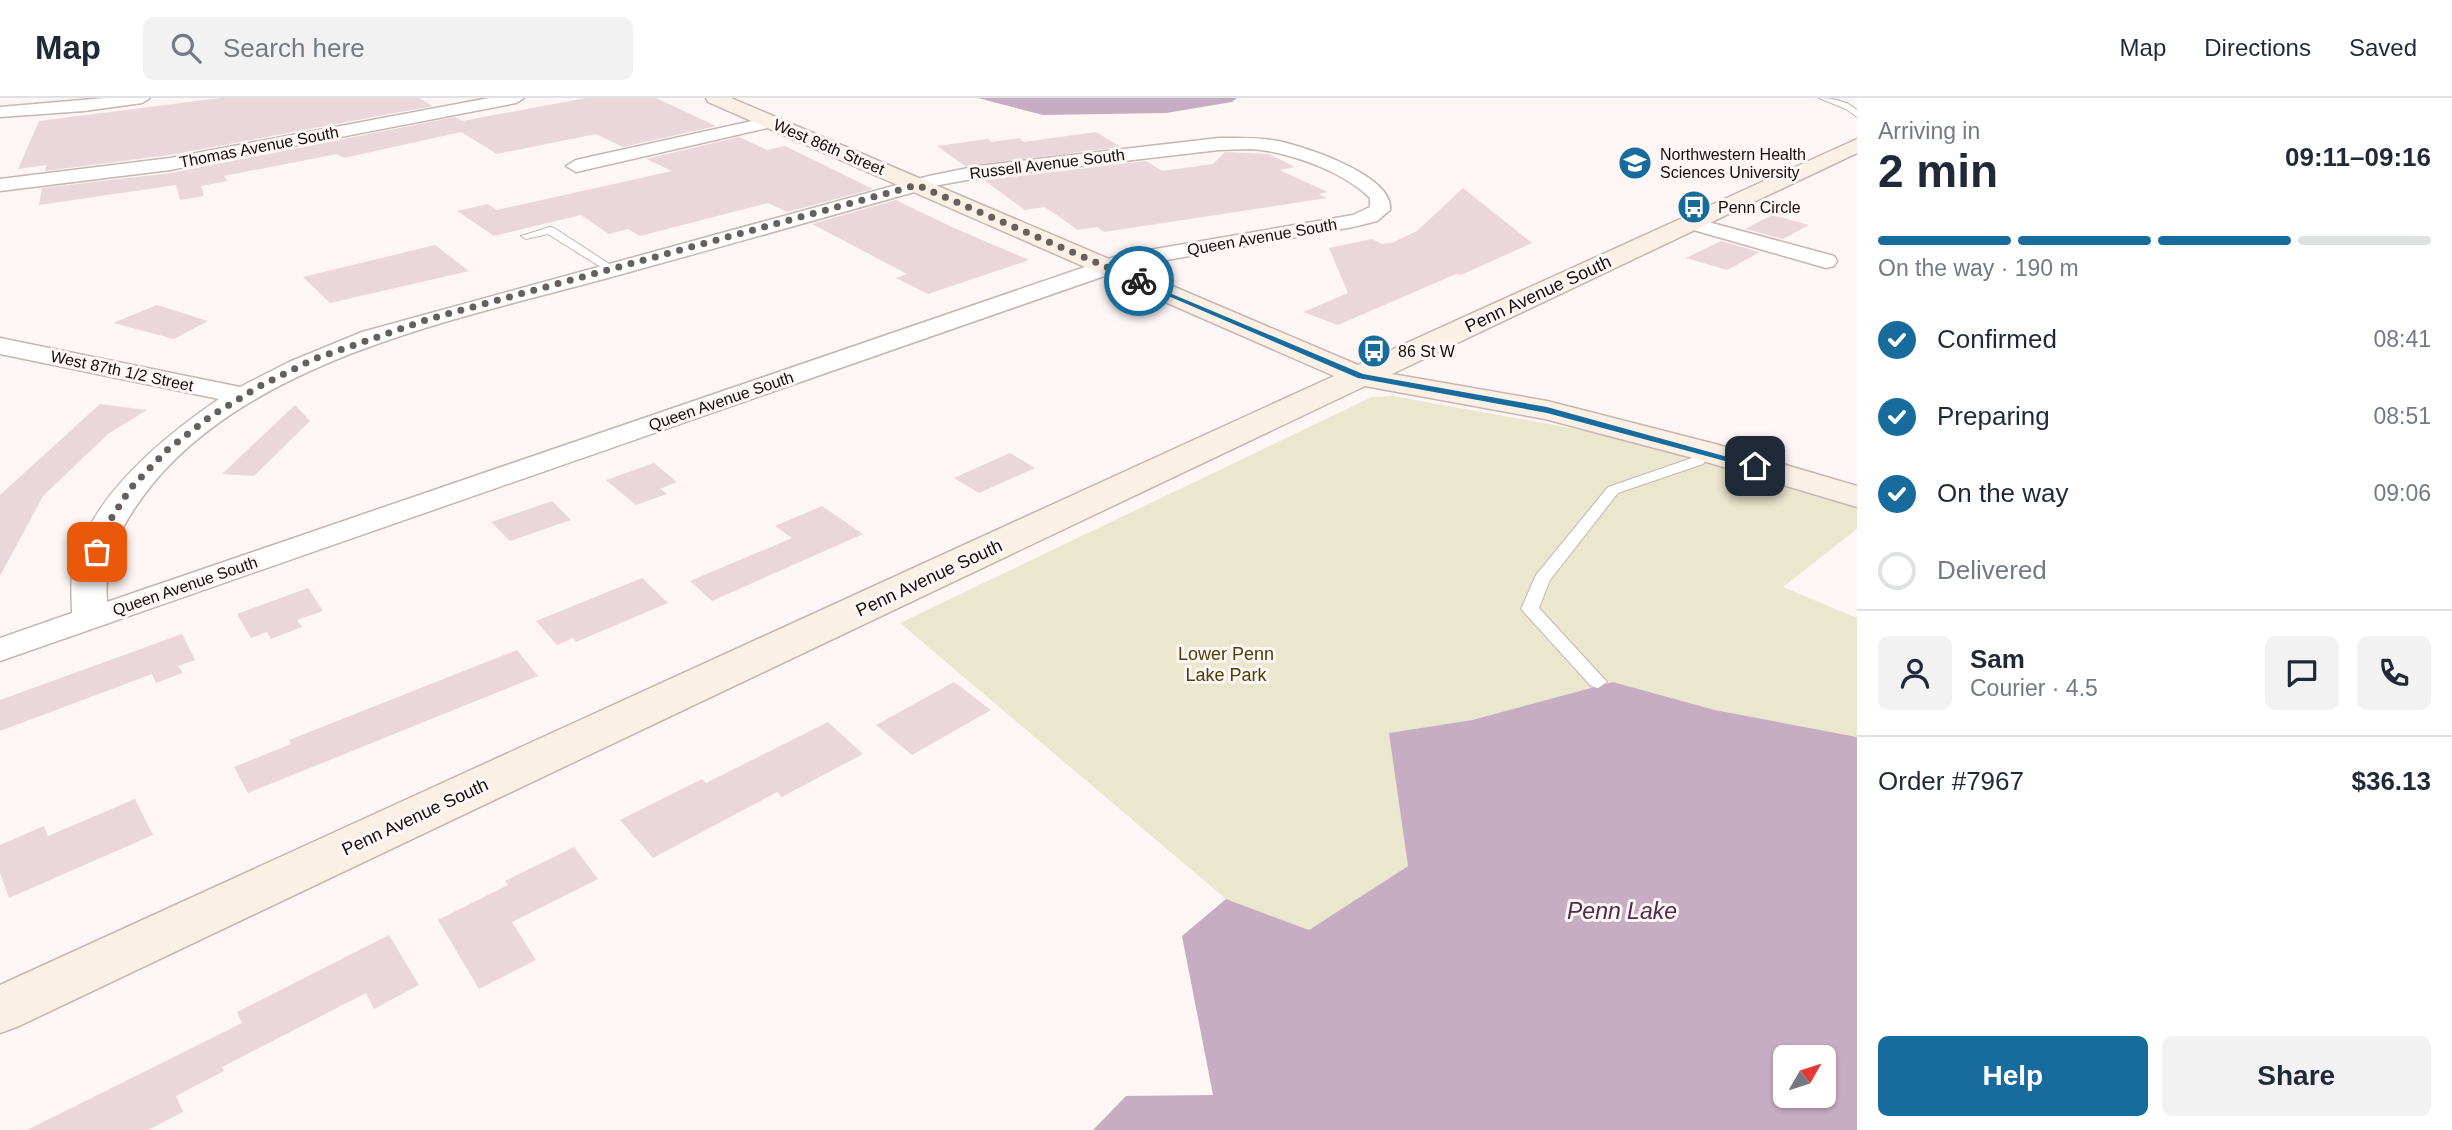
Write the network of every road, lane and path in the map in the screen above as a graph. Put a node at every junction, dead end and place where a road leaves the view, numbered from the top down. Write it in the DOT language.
graph roads {
  1 [pos="137,98"];
  2 [pos="516,98"];
  3 [pos="715,98"];
  4 [pos="1823,98"];
  5 [pos="1,113"];
  6 [pos="1857,114"];
  7 [pos="770,122"];
  8 [pos="1857,145"];
  9 [pos="576,166"];
  10 [pos="1328,166"];
  11 [pos="0,185"];
  12 [pos="917,185"];
  13 [pos="1690,223"];
  14 [pos="526,236"];
  15 [pos="1826,261"];
  16 [pos="1108,267"];
  17 [pos="611,269"];
  18 [pos="0,346"];
  19 [pos="1361,377"];
  20 [pos="243,396"];
  21 [pos="1704,450"];
  22 [pos="1857,497"];
  23 [pos="90,619"];
  24 [pos="0,650"];
  25 [pos="1598,682"];
  26 [pos="0,1010"];
  1 -- 5 [label="street"];
  2 -- 11 [label="street, Thomas Avenue South"];
  3 -- 7 [label="main road, West 86th Street"];
  4 -- 6 [label="lane"];
  7 -- 9 [label="street"];
  7 -- 12 [label="main road, West 86th Street"];
  8 -- 13 [label="main road, Penn Avenue South"];
  10 -- 12 [label="street, Russell Avenue South"];
  10 -- 16 [label="street, Queen Avenue South"];
  12 -- 16 [label="main road, West 86th Street"];
  12 -- 17 [label="street, Russell Avenue South"];
  13 -- 15 [label="street"];
  13 -- 19 [label="main road, Penn Avenue South"];
  14 -- 17 [label="lane"];
  16 -- 19 [label="main road, West 86th Street"];
  16 -- 23 [label="street, Queen Avenue South"];
  17 -- 20 [label="street, Russell Avenue South"];
  18 -- 20 [label="street, West 87th 1/2 Street"];
  19 -- 21 [label="main road, West 86th Street"];
  19 -- 26 [label="main road, Penn Avenue South"];
  20 -- 23 [label="street, Russell Avenue South"];
  21 -- 22 [label="main road, West 86th Street"];
  21 -- 25 [label="lane"];
  23 -- 24 [label="street, Queen Avenue South"];
}
